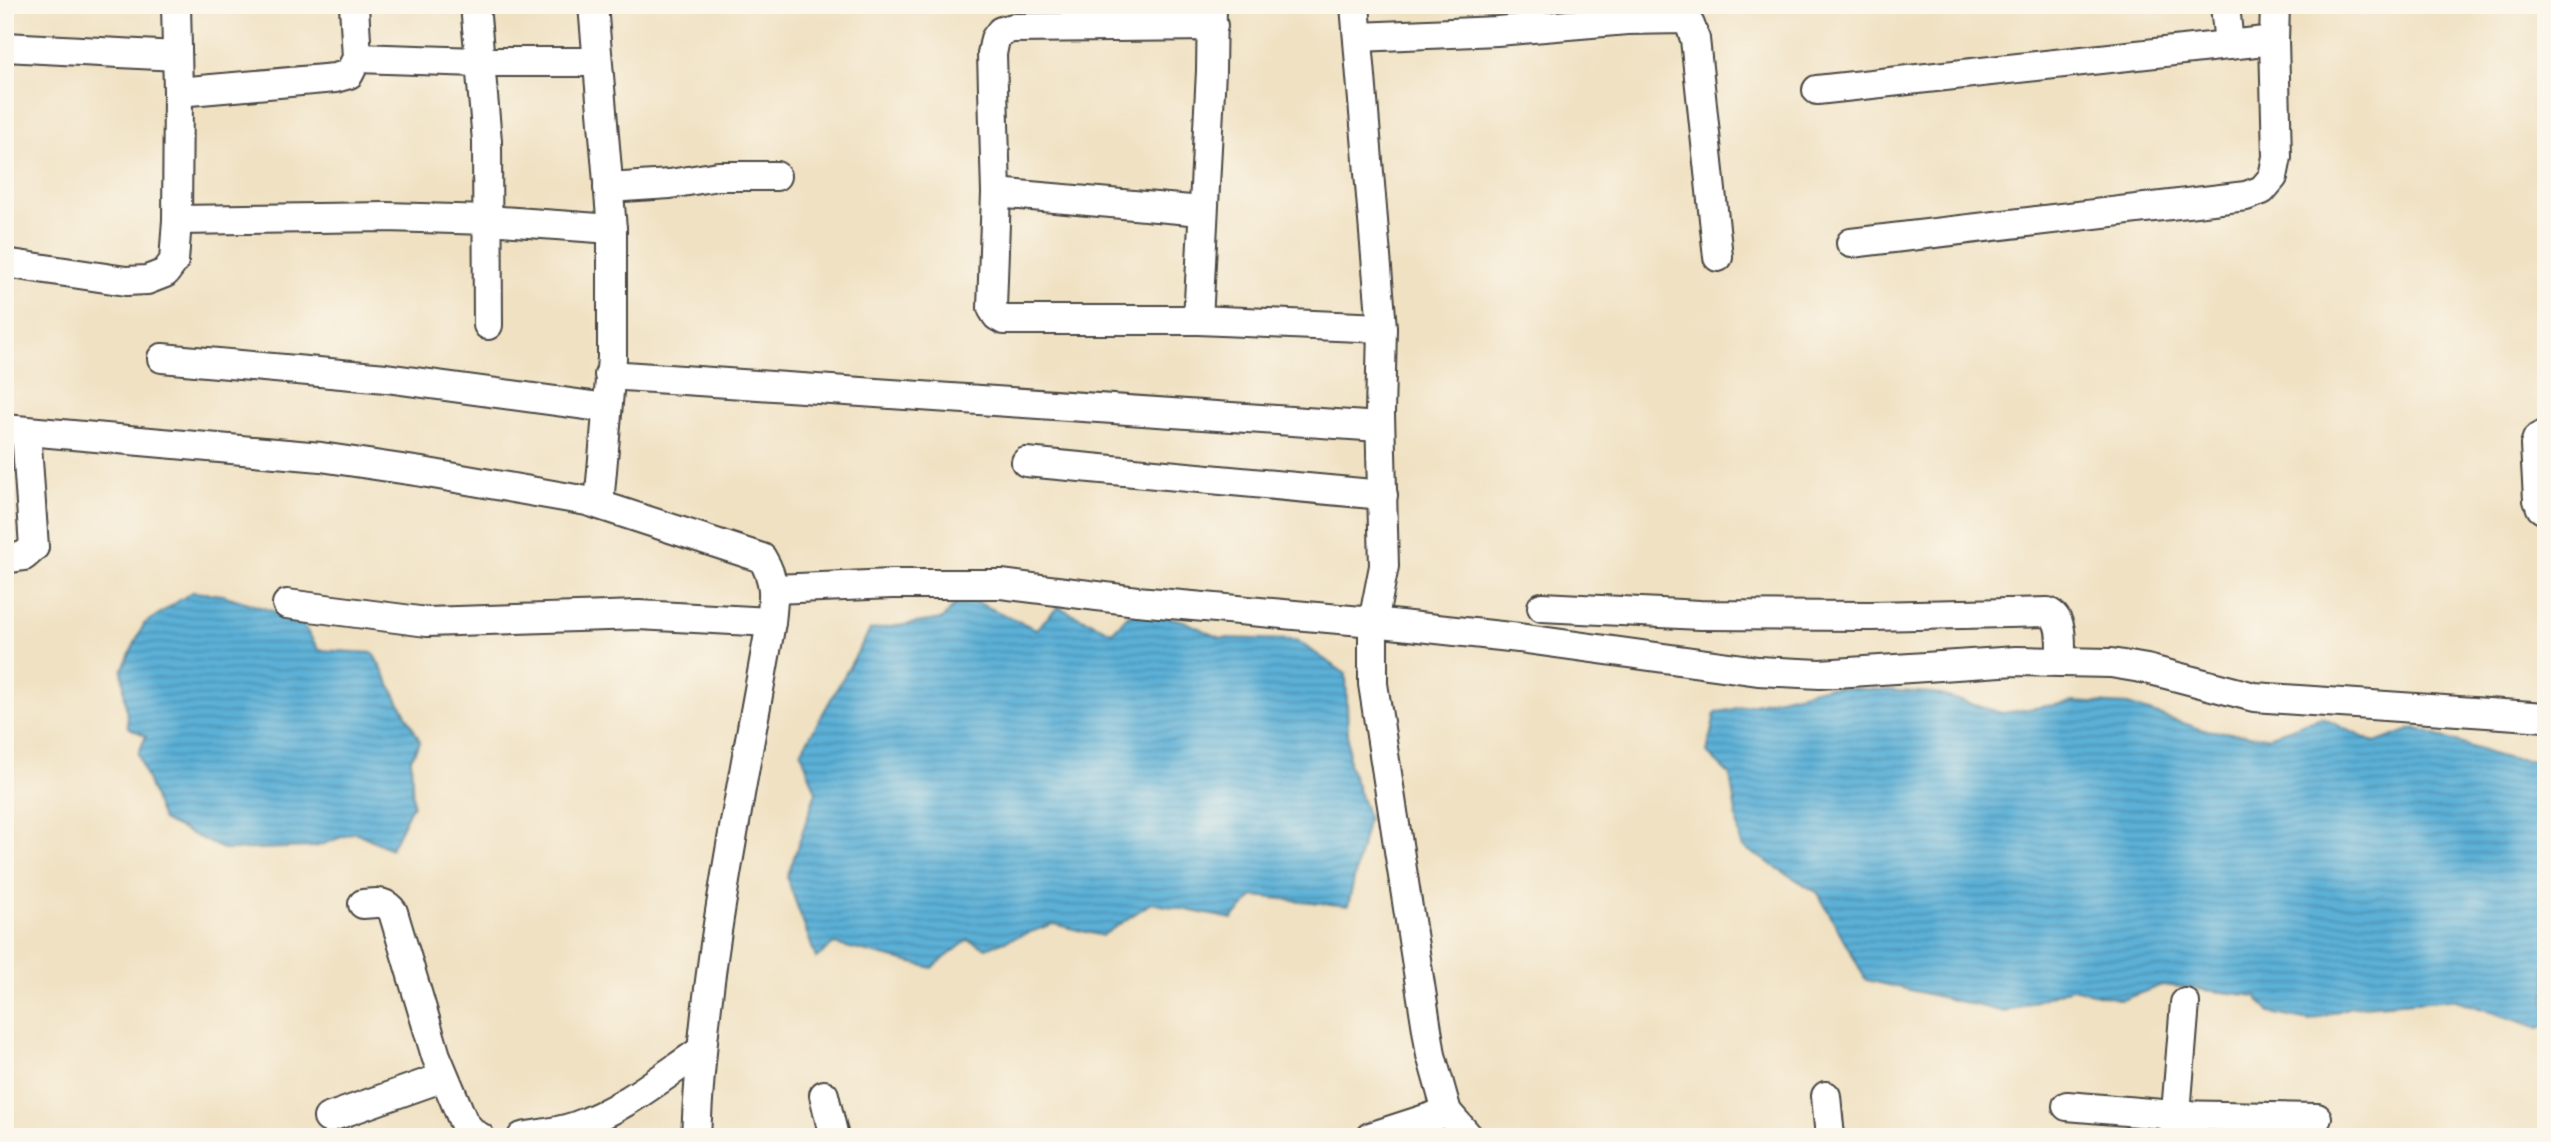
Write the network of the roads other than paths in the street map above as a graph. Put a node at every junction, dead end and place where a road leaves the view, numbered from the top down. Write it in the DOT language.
graph roads {
  1 [pos="176,5"];
  2 [pos="354,5"];
  3 [pos="475,5"];
  4 [pos="593,5"];
  5 [pos="1355,5"];
  6 [pos="2225,5"];
  7 [pos="2276,5"];
  8 [pos="1606,13"];
  9 [pos="1160,16"];
  10 [pos="1212,16"];
  11 [pos="1359,37"];
  12 [pos="2273,40"];
  13 [pos="2229,46"];
  14 [pos="5,47"];
  15 [pos="177,56"];
  16 [pos="357,58"];
  17 [pos="478,62"];
  18 [pos="597,62"];
  19 [pos="1817,90"];
  20 [pos="178,92"];
  21 [pos="776,176"];
  22 [pos="608,188"];
  23 [pos="996,193"];
  24 [pos="1202,211"];
  25 [pos="177,220"];
  26 [pos="488,220"];
  27 [pos="612,229"];
  28 [pos="1851,243"];
  29 [pos="1718,257"];
  30 [pos="5,263"];
  31 [pos="1198,320"];
  32 [pos="488,325"];
  33 [pos="1382,328"];
  34 [pos="162,358"];
  35 [pos="611,358"];
  36 [pos="607,408"];
  37 [pos="1380,410"];
  38 [pos="16,430"];
  39 [pos="2546,435"];
  40 [pos="1026,462"];
  41 [pos="1382,495"];
  42 [pos="599,504"];
  43 [pos="2546,512"];
  44 [pos="5,559"];
  45 [pos="774,589"];
  46 [pos="287,604"];
  47 [pos="1542,607"];
  48 [pos="771,622"];
  49 [pos="1373,622"];
  50 [pos="2061,662"];
  51 [pos="2546,717"];
  52 [pos="363,904"];
  53 [pos="2185,1003"];
  54 [pos="702,1050"];
  55 [pos="444,1077"];
  56 [pos="824,1095"];
  57 [pos="1826,1096"];
  58 [pos="2067,1106"];
  59 [pos="1447,1112"];
  60 [pos="328,1118"];
  61 [pos="2317,1118"];
  62 [pos="2174,1126"];
  63 [pos="480,1137"];
  64 [pos="522,1137"];
  65 [pos="696,1137"];
  66 [pos="834,1137"];
  67 [pos="1370,1137"];
  68 [pos="1469,1137"];
  69 [pos="1830,1137"];
  1 -- 15 [label="street"];
  2 -- 16 [label="street"];
  3 -- 17 [label="street"];
  4 -- 18 [label="street"];
  5 -- 11 [label="street"];
  6 -- 13 [label="street"];
  7 -- 12 [label="street"];
  8 -- 11 [label="street"];
  8 -- 29 [label="street"];
  9 -- 10 [label="street"];
  9 -- 23 [label="street"];
  10 -- 24 [label="street"];
  11 -- 33 [label="street"];
  12 -- 13 [label="street"];
  12 -- 28 [label="street"];
  13 -- 19 [label="street"];
  14 -- 15 [label="street"];
  15 -- 20 [label="street"];
  16 -- 17 [label="street"];
  16 -- 20 [label="street"];
  17 -- 18 [label="street"];
  17 -- 26 [label="street"];
  18 -- 22 [label="street"];
  20 -- 25 [label="street"];
  21 -- 22 [label="street"];
  22 -- 27 [label="street"];
  23 -- 24 [label="street"];
  23 -- 31 [label="street"];
  24 -- 31 [label="street"];
  25 -- 26 [label="street"];
  25 -- 30 [label="street"];
  26 -- 27 [label="street"];
  26 -- 32 [label="street"];
  27 -- 35 [label="street"];
  31 -- 33 [label="street"];
  33 -- 37 [label="street"];
  34 -- 36 [label="street"];
  35 -- 36 [label="street"];
  35 -- 37 [label="street"];
  36 -- 42 [label="street"];
  37 -- 41 [label="street"];
  38 -- 42 [label="street"];
  38 -- 44 [label="street"];
  39 -- 43 [label="street"];
  40 -- 41 [label="street"];
  41 -- 49 [label="street"];
  42 -- 45 [label="street"];
  45 -- 48 [label="street"];
  45 -- 49 [label="street"];
  46 -- 48 [label="street"];
  47 -- 50 [label="street"];
  48 -- 54 [label="street"];
  49 -- 50 [label="street"];
  49 -- 59 [label="street"];
  50 -- 51 [label="street"];
  52 -- 55 [label="street"];
  53 -- 62 [label="street"];
  54 -- 64 [label="street"];
  54 -- 65 [label="street"];
  55 -- 60 [label="street"];
  55 -- 63 [label="street"];
  56 -- 66 [label="street"];
  57 -- 69 [label="street"];
  58 -- 62 [label="street"];
  59 -- 67 [label="street"];
  59 -- 68 [label="street"];
  61 -- 62 [label="street"];
}
